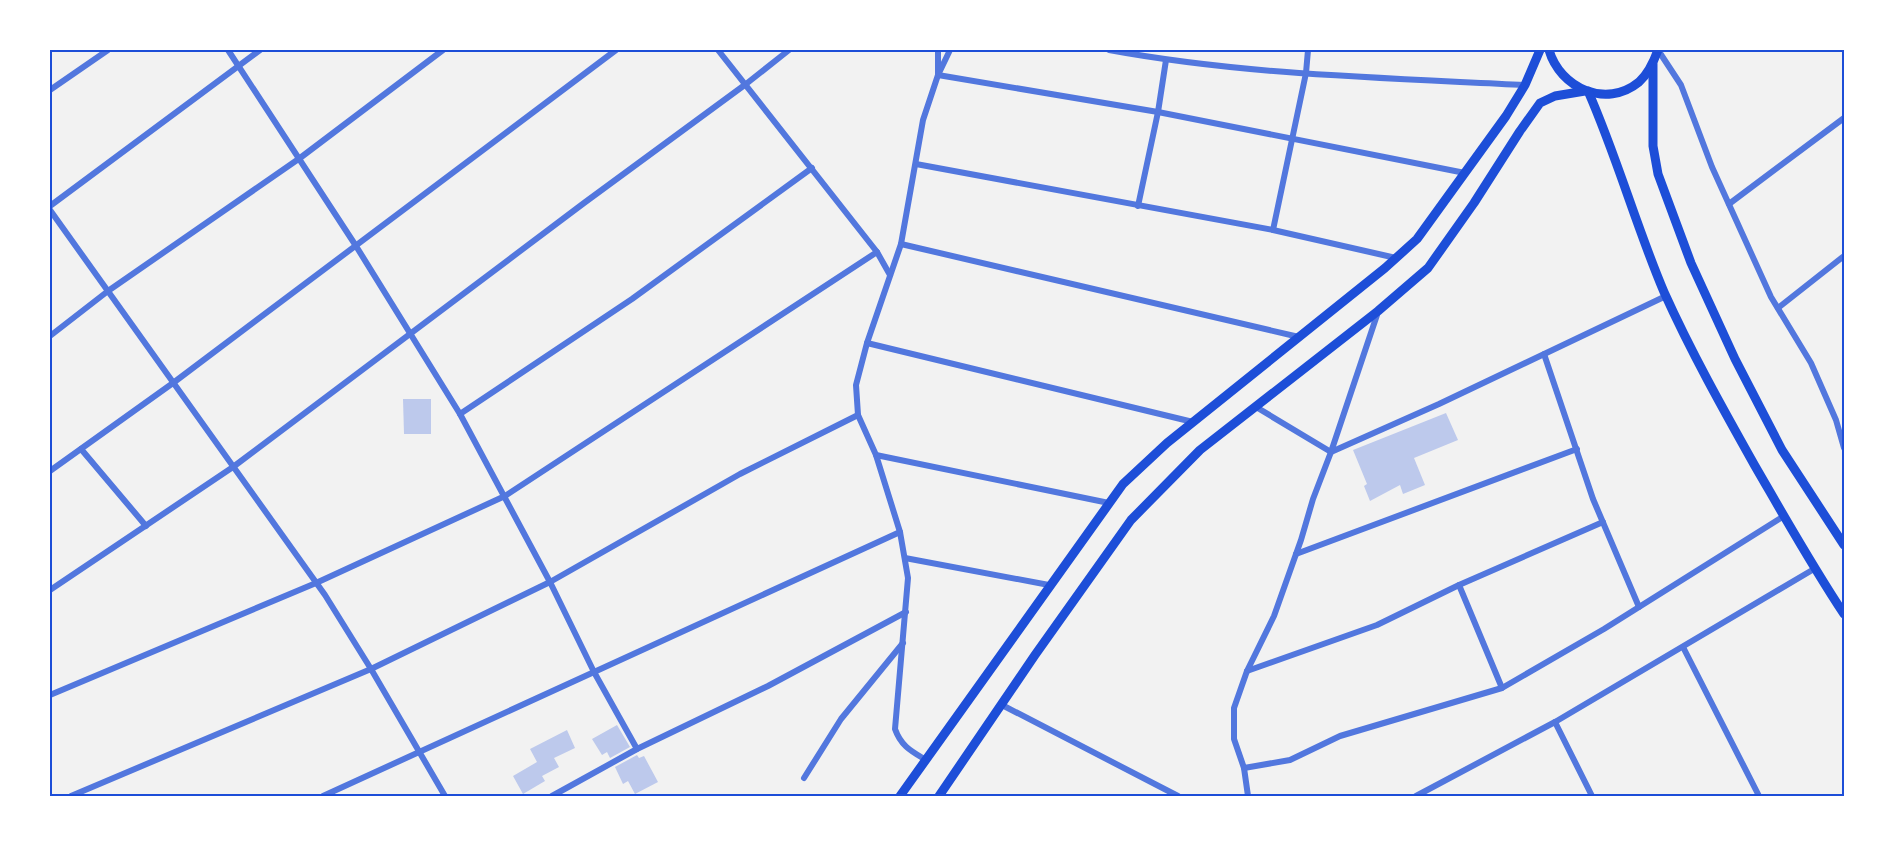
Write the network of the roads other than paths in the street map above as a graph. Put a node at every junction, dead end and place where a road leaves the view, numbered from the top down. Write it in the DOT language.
graph roads {
  1 [pos="108,50"];
  2 [pos="228,50"];
  3 [pos="260,50"];
  4 [pos="443,50"];
  5 [pos="616,50"];
  6 [pos="718,50"];
  7 [pos="789,50"];
  8 [pos="938,50"];
  9 [pos="950,50"];
  10 [pos="1109,50"];
  11 [pos="1308,50"];
  12 [pos="1540,50"];
  13 [pos="1549,50"];
  14 [pos="1658,50"];
  15 [pos="1128,51"];
  16 [pos="1166,60"];
  17 [pos="1653,64"];
  18 [pos="238,66"];
  19 [pos="1306,73"];
  20 [pos="938,75"];
  21 [pos="746,84"];
  22 [pos="1525,85"];
  23 [pos="50,90"];
  24 [pos="1587,91"];
  25 [pos="1158,112"];
  26 [pos="1845,118"];
  27 [pos="1293,138"];
  28 [pos="300,158"];
  29 [pos="916,164"];
  30 [pos="812,168"];
  31 [pos="1465,173"];
  32 [pos="1729,204"];
  33 [pos="1138,206"];
  34 [pos="50,208"];
  35 [pos="1273,230"];
  36 [pos="901,244"];
  37 [pos="356,246"];
  38 [pos="877,252"];
  39 [pos="1845,256"];
  40 [pos="1396,258"];
  41 [pos="890,275"];
  42 [pos="108,291"];
  43 [pos="1666,296"];
  44 [pos="1778,308"];
  45 [pos="1378,311"];
  46 [pos="50,336"];
  47 [pos="410,336"];
  48 [pos="1299,337"];
  49 [pos="867,343"];
  50 [pos="1544,354"];
  51 [pos="173,383"];
  52 [pos="1256,407"];
  53 [pos="460,414"];
  54 [pos="858,415"];
  55 [pos="1845,415"];
  56 [pos="1836,420"];
  57 [pos="1194,423"];
  58 [pos="1845,448"];
  59 [pos="81,449"];
  60 [pos="1576,449"];
  61 [pos="1331,452"];
  62 [pos="876,456"];
  63 [pos="233,468"];
  64 [pos="50,471"];
  65 [pos="505,496"];
  66 [pos="1109,503"];
  67 [pos="1784,516"];
  68 [pos="1603,522"];
  69 [pos="146,526"];
  70 [pos="900,532"];
  71 [pos="1845,545"];
  72 [pos="1296,554"];
  73 [pos="905,558"];
  74 [pos="1814,569"];
  75 [pos="550,582"];
  76 [pos="316,583"];
  77 [pos="1049,585"];
  78 [pos="1459,585"];
  79 [pos="50,590"];
  80 [pos="1639,607"];
  81 [pos="906,612"];
  82 [pos="1845,614"];
  83 [pos="903,643"];
  84 [pos="1683,647"];
  85 [pos="371,669"];
  86 [pos="1247,671"];
  87 [pos="594,672"];
  88 [pos="1502,688"];
  89 [pos="50,695"];
  90 [pos="1002,705"];
  91 [pos="1555,722"];
  92 [pos="637,749"];
  93 [pos="420,753"];
  94 [pos="926,760"];
  95 [pos="1244,768"];
  96 [pos="804,778"];
  97 [pos="1167,795"];
  98 [pos="71,796"];
  99 [pos="323,796"];
  100 [pos="446,796"];
  101 [pos="552,796"];
  102 [pos="900,796"];
  103 [pos="939,796"];
  104 [pos="1178,796"];
  105 [pos="1248,796"];
  106 [pos="1416,796"];
  107 [pos="1592,796"];
  108 [pos="1759,796"];
  1 -- 23 [label="street"];
  2 -- 18 [label="street"];
  3 -- 18 [label="street"];
  4 -- 28 [label="street"];
  5 -- 37 [label="street"];
  6 -- 21 [label="street"];
  7 -- 21 [label="street"];
  8 -- 20 [label="street"];
  9 -- 20 [label="street"];
  10 -- 15 [label="street"];
  11 -- 19 [label="street"];
  12 -- 22 [label="main road"];
  13 -- 24 [label="main road"];
  14 -- 17 [label="main road"];
  14 -- 32 [label="street"];
  15 -- 16 [label="street"];
  16 -- 19 [label="street"];
  16 -- 25 [label="street"];
  17 -- 24 [label="main road"];
  17 -- 71 [label="main road"];
  18 -- 28 [label="street"];
  18 -- 34 [label="street"];
  19 -- 22 [label="street"];
  19 -- 27 [label="street"];
  20 -- 25 [label="street"];
  20 -- 29 [label="street"];
  21 -- 30 [label="street"];
  21 -- 47 [label="street"];
  22 -- 31 [label="main road"];
  24 -- 43 [label="main road"];
  24 -- 45 [label="main road"];
  25 -- 27 [label="street"];
  25 -- 33 [label="street"];
  26 -- 32 [label="street"];
  27 -- 31 [label="street"];
  27 -- 35 [label="street"];
  28 -- 37 [label="street"];
  28 -- 42 [label="street"];
  29 -- 33 [label="street"];
  29 -- 36 [label="street"];
  30 -- 38 [label="street"];
  30 -- 53 [label="street"];
  31 -- 40 [label="main road"];
  32 -- 44 [label="street"];
  33 -- 35 [label="street"];
  34 -- 42 [label="street"];
  35 -- 40 [label="street"];
  36 -- 41 [label="street"];
  36 -- 48 [label="street"];
  37 -- 47 [label="street"];
  37 -- 51 [label="street"];
  38 -- 41 [label="street"];
  38 -- 65 [label="street"];
  39 -- 44 [label="street"];
  40 -- 48 [label="main road"];
  41 -- 49 [label="street"];
  42 -- 46 [label="street"];
  42 -- 51 [label="street"];
  43 -- 50 [label="street"];
  43 -- 67 [label="main road"];
  44 -- 56 [label="street"];
  45 -- 52 [label="main road"];
  45 -- 61 [label="street"];
  47 -- 53 [label="street"];
  47 -- 63 [label="street"];
  48 -- 57 [label="main road"];
  49 -- 54 [label="street"];
  49 -- 57 [label="street"];
  50 -- 60 [label="street"];
  50 -- 61 [label="street"];
  51 -- 59 [label="street"];
  51 -- 63 [label="street"];
  52 -- 61 [label="street"];
  52 -- 90 [label="main road"];
  53 -- 65 [label="street"];
  54 -- 62 [label="street"];
  54 -- 75 [label="street"];
  55 -- 56 [label="street"];
  56 -- 58 [label="street"];
  57 -- 66 [label="main road"];
  59 -- 64 [label="street"];
  59 -- 69 [label="street"];
  60 -- 68 [label="street"];
  60 -- 72 [label="street"];
  61 -- 72 [label="street"];
  62 -- 66 [label="street"];
  62 -- 70 [label="street"];
  63 -- 69 [label="street"];
  63 -- 76 [label="street"];
  65 -- 75 [label="street"];
  65 -- 76 [label="street"];
  66 -- 77 [label="main road"];
  67 -- 74 [label="main road"];
  67 -- 80 [label="street"];
  68 -- 78 [label="street"];
  68 -- 80 [label="street"];
  69 -- 79 [label="street"];
  70 -- 73 [label="street"];
  70 -- 87 [label="street"];
  72 -- 86 [label="street"];
  73 -- 77 [label="street"];
  73 -- 81 [label="street"];
  74 -- 82 [label="main road"];
  74 -- 84 [label="street"];
  75 -- 85 [label="street"];
  75 -- 87 [label="street"];
  76 -- 85 [label="street"];
  76 -- 89 [label="street"];
  77 -- 94 [label="main road"];
  78 -- 86 [label="street"];
  78 -- 88 [label="street"];
  80 -- 88 [label="street"];
  81 -- 83 [label="street"];
  81 -- 92 [label="street"];
  83 -- 94 [label="street"];
  83 -- 96 [label="street"];
  84 -- 91 [label="street"];
  84 -- 108 [label="street"];
  85 -- 93 [label="street"];
  85 -- 98 [label="street"];
  86 -- 95 [label="street"];
  87 -- 92 [label="street"];
  87 -- 93 [label="street"];
  88 -- 95 [label="street"];
  90 -- 97 [label="street"];
  90 -- 103 [label="main road"];
  91 -- 106 [label="street"];
  91 -- 107 [label="street"];
  92 -- 101 [label="street"];
  93 -- 99 [label="street"];
  93 -- 100 [label="street"];
  94 -- 102 [label="main road"];
  95 -- 105 [label="street"];
  97 -- 104 [label="street"];
}
